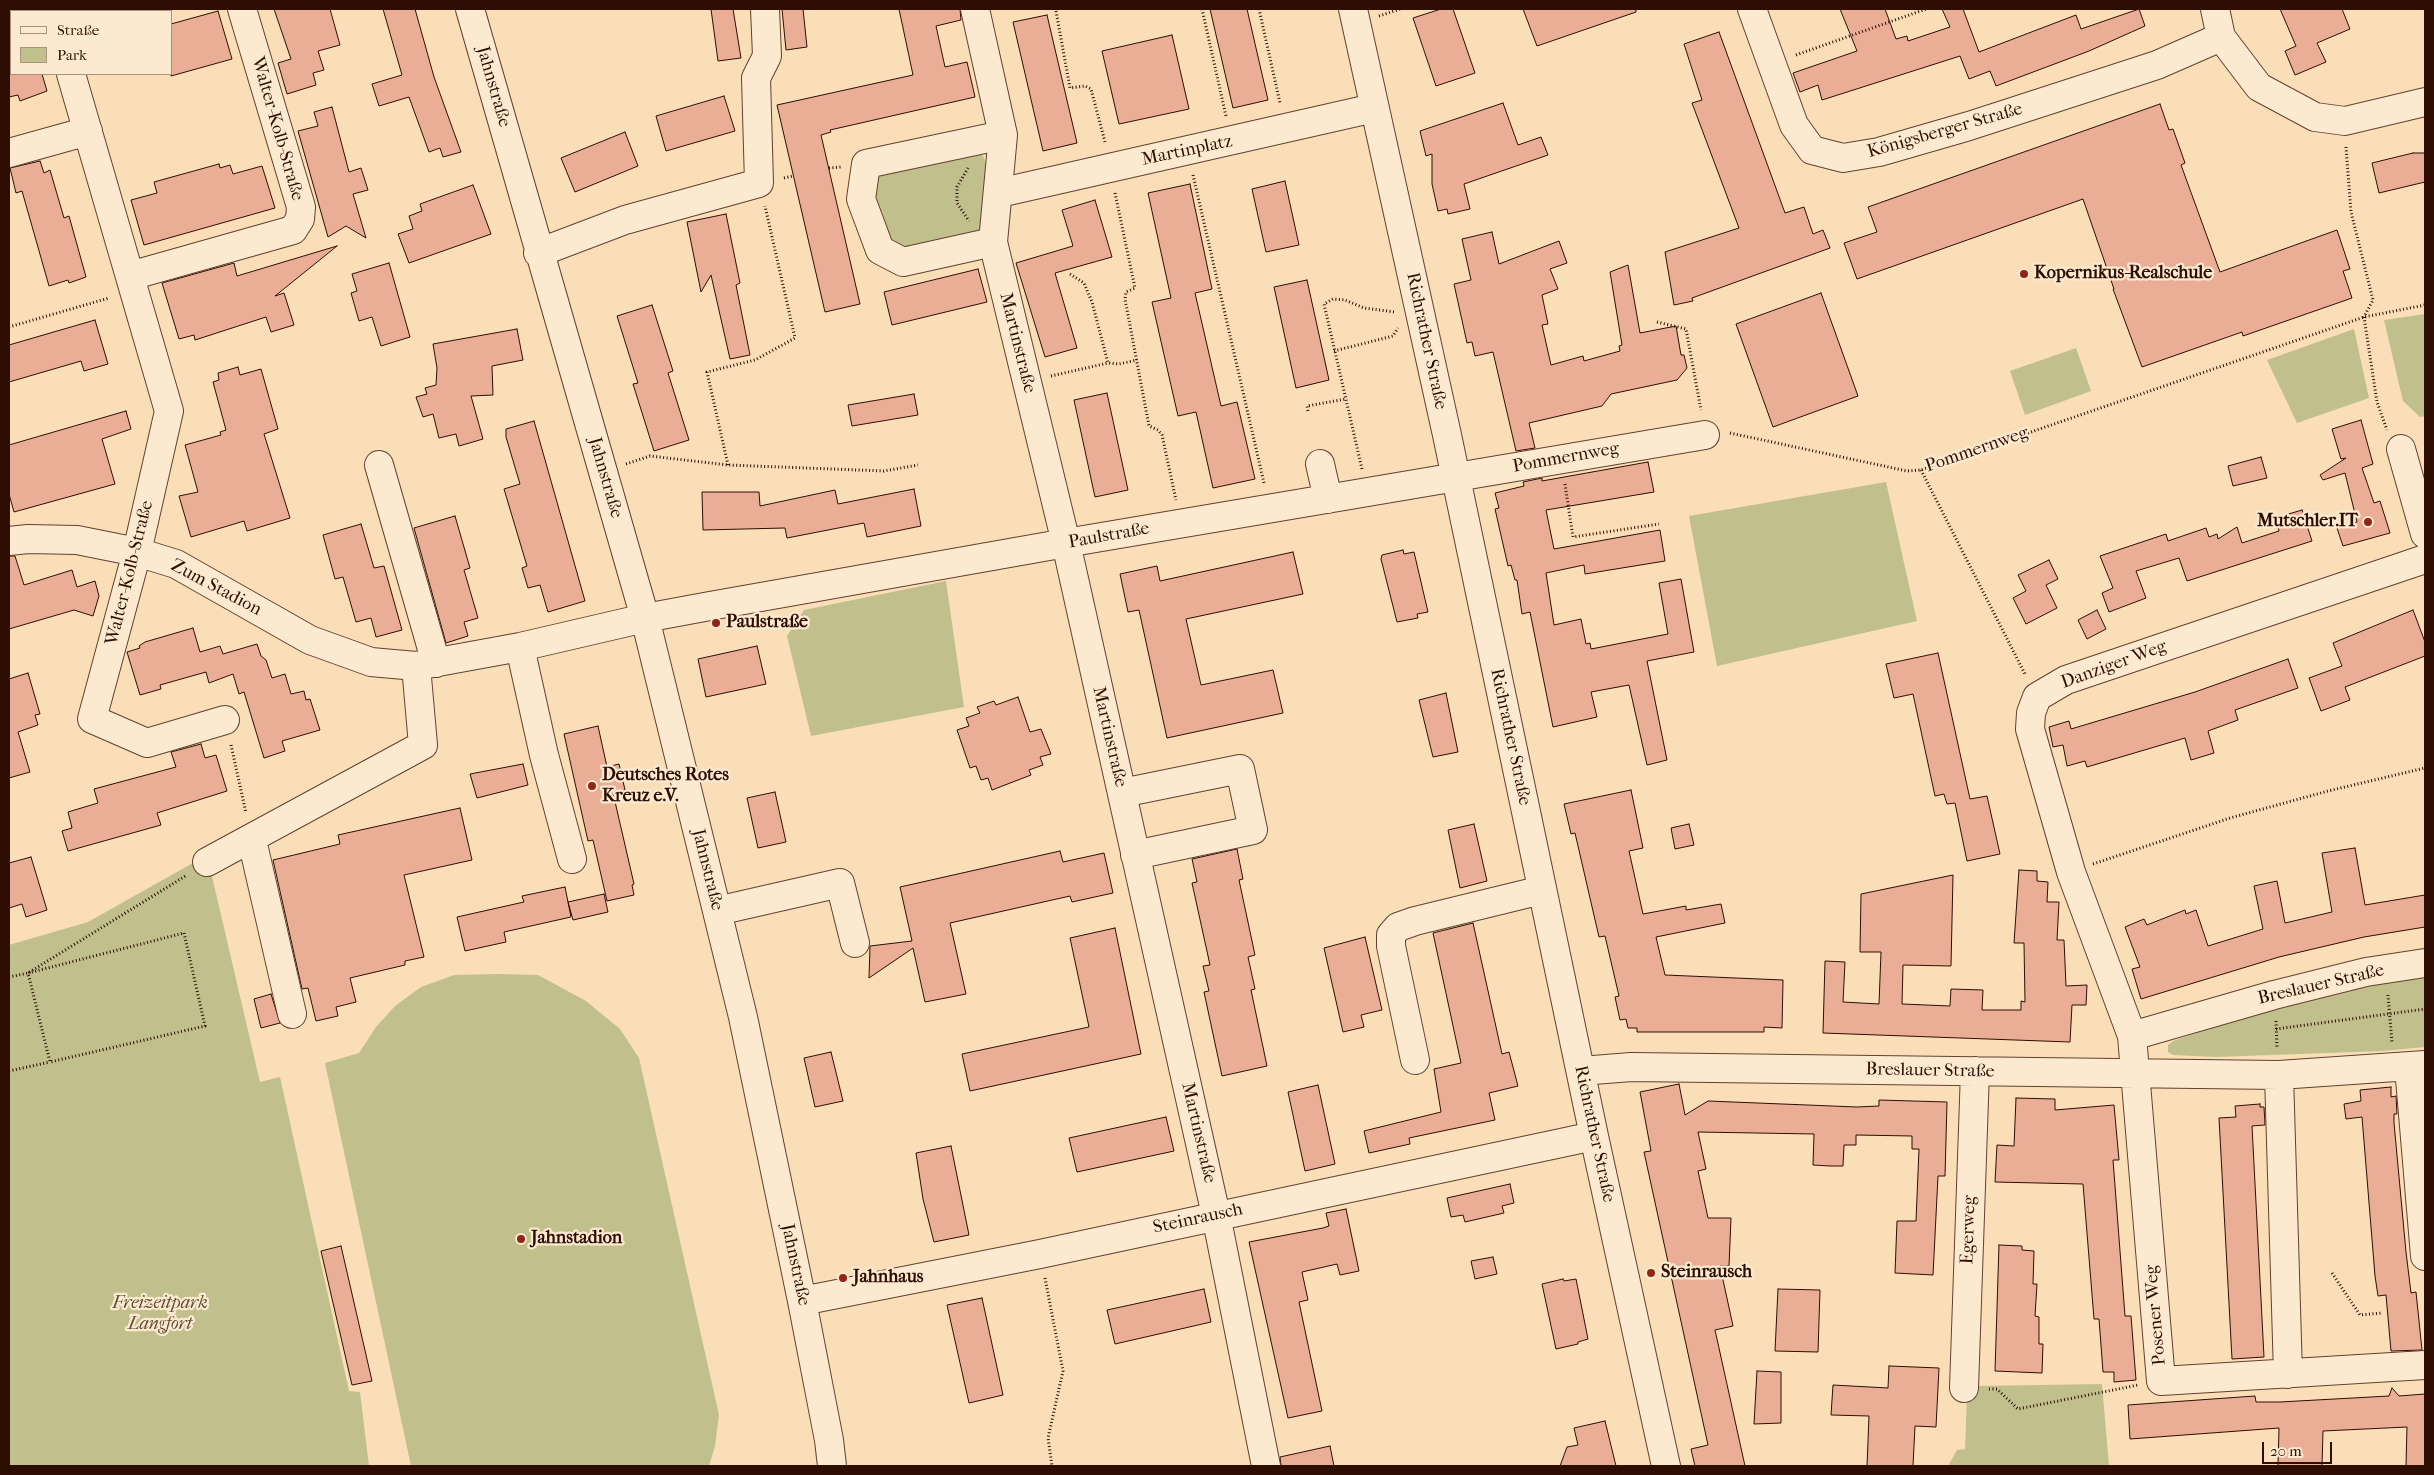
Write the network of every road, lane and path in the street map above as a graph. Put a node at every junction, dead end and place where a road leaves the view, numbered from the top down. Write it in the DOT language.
graph roads {
  1 [pos="242,9"];
  2 [pos="470,9"];
  3 [pos="765,9"];
  4 [pos="975,9"];
  5 [pos="1202,9"];
  6 [pos="1259,9"];
  7 [pos="1353,9"];
  8 [pos="1400,9"];
  9 [pos="1752,9"];
  10 [pos="1926,9"];
  11 [pos="2216,9"];
  12 [pos="1056,11"];
  13 [pos="1385,14"];
  14 [pos="2221,37"];
  15 [pos="1772,64"];
  16 [pos="71,75"];
  17 [pos="2425,102"];
  18 [pos="1374,108"];
  19 [pos="2345,121"];
  20 [pos="1286,129"];
  21 [pos="88,131"];
  22 [pos="994,137"];
  23 [pos="1232,141"];
  24 [pos="1188,151"];
  25 [pos="9,153"];
  26 [pos="1112,167"];
  27 [pos="759,183"];
  28 [pos="999,193"];
  29 [pos="989,243"];
  30 [pos="538,253"];
  31 [pos="1070,274"];
  32 [pos="132,283"];
  33 [pos="2425,305"];
  34 [pos="1414,312"];
  35 [pos="2364,317"];
  36 [pos="1657,322"];
  37 [pos="9,327"];
  38 [pos="1334,351"];
  39 [pos="1137,360"];
  40 [pos="1108,363"];
  41 [pos="1026,382"];
  42 [pos="1346,399"];
  43 [pos="1308,411"];
  44 [pos="1705,435"];
  45 [pos="2401,449"];
  46 [pos="650,456"];
  47 [pos="1562,459"];
  48 [pos="1320,464"];
  49 [pos="379,465"];
  50 [pos="728,465"];
  51 [pos="918,465"];
  52 [pos="1921,470"];
  53 [pos="1456,477"];
  54 [pos="1367,492"];
  55 [pos="1328,499"];
  56 [pos="1270,508"];
  57 [pos="1180,524"];
  58 [pos="1658,524"];
  59 [pos="2425,534"];
  60 [pos="9,542"];
  61 [pos="1066,543"];
  62 [pos="137,552"];
  63 [pos="2425,559"];
  64 [pos="645,618"];
  65 [pos="520,647"];
  66 [pos="426,664"];
  67 [pos="2037,697"];
  68 [pos="225,720"];
  69 [pos="2425,768"];
  70 [pos="1122,793"];
  71 [pos="252,840"];
  72 [pos="1135,855"];
  73 [pos="572,859"];
  74 [pos="207,862"];
  75 [pos="2071,872"];
  76 [pos="1542,890"];
  77 [pos="717,911"];
  78 [pos="855,942"];
  79 [pos="2425,964"];
  80 [pos="2387,969"];
  81 [pos="28,973"];
  82 [pos="9,977"];
  83 [pos="2274,995"];
  84 [pos="2425,1010"];
  85 [pos="292,1014"];
  86 [pos="2389,1014"];
  87 [pos="2276,1029"];
  88 [pos="2132,1036"];
  89 [pos="1416,1060"];
  90 [pos="50,1062"];
  91 [pos="2410,1067"];
  92 [pos="9,1071"];
  93 [pos="1581,1071"];
  94 [pos="1974,1071"];
  95 [pos="2137,1074"];
  96 [pos="2279,1075"];
  97 [pos="1594,1136"];
  98 [pos="1216,1215"];
  99 [pos="1040,1254"];
  100 [pos="2425,1256"];
  101 [pos="2332,1273"];
  102 [pos="802,1301"];
  103 [pos="2382,1313"];
  104 [pos="2425,1365"];
  105 [pos="2288,1374"];
  106 [pos="2161,1381"];
  107 [pos="1964,1388"];
  108 [pos="832,1466"];
  109 [pos="1052,1466"];
  110 [pos="1266,1466"];
  111 [pos="1666,1466"];
  1 -- 32 [label="street, Walter-Kolb-Straße"];
  2 -- 30 [label="street, Jahnstraße"];
  3 -- 27 [label="street"];
  4 -- 22 [label="street, Martinstraße"];
  5 -- 23 [label="path"];
  6 -- 20 [label="path"];
  7 -- 18 [label="street, Richrather Straße"];
  8 -- 13 [label="path"];
  9 -- 15 [label="street, Königsberger Straße"];
  10 -- 15 [label="path"];
  11 -- 14 [label="street"];
  12 -- 26 [label="path"];
  14 -- 15 [label="street, Königsberger Straße"];
  14 -- 19 [label="street"];
  16 -- 21 [label="street, Walter-Kolb-Straße"];
  17 -- 19 [label="street"];
  18 -- 20 [label="street, Martinplatz"];
  18 -- 34 [label="street, Richrather Straße"];
  19 -- 35 [label="path"];
  20 -- 23 [label="street, Martinplatz"];
  21 -- 25 [label="street"];
  21 -- 32 [label="street, Walter-Kolb-Straße"];
  22 -- 28 [label="street, Martinstraße"];
  22 -- 29 [label="path"];
  22 -- 29 [label="street"];
  23 -- 24 [label="street, Martinplatz"];
  24 -- 26 [label="street, Martinplatz"];
  24 -- 56 [label="path"];
  26 -- 28 [label="street, Martinplatz"];
  26 -- 39 [label="path"];
  27 -- 30 [label="street"];
  27 -- 50 [label="path"];
  28 -- 29 [label="street, Martinstraße"];
  29 -- 41 [label="street, Martinstraße"];
  30 -- 64 [label="street, Jahnstraße"];
  31 -- 40 [label="path"];
  32 -- 37 [label="path"];
  32 -- 62 [label="street, Walter-Kolb-Straße"];
  33 -- 35 [label="path, Pommernweg"];
  34 -- 38 [label="path"];
  34 -- 38 [label="path"];
  34 -- 53 [label="street, Richrather Straße"];
  35 -- 45 [label="path"];
  35 -- 52 [label="path, Pommernweg"];
  36 -- 44 [label="path"];
  38 -- 42 [label="path"];
  39 -- 40 [label="path"];
  39 -- 57 [label="path"];
  40 -- 41 [label="path"];
  41 -- 61 [label="street, Martinstraße"];
  42 -- 43 [label="path"];
  42 -- 54 [label="path"];
  44 -- 47 [label="street, Pommernweg"];
  44 -- 52 [label="path, Pommernweg"];
  45 -- 59 [label="street"];
  46 -- 50 [label="path"];
  47 -- 53 [label="street, Pommernweg"];
  47 -- 58 [label="path"];
  48 -- 55 [label="street"];
  49 -- 66 [label="street"];
  50 -- 51 [label="path"];
  52 -- 67 [label="path"];
  53 -- 54 [label="street, Paulstraße"];
  53 -- 76 [label="street, Richrather Straße"];
  54 -- 55 [label="street, Paulstraße"];
  55 -- 56 [label="street, Paulstraße"];
  56 -- 57 [label="street, Paulstraße"];
  57 -- 61 [label="street, Paulstraße"];
  60 -- 62 [label="street, Zum Stadion"];
  61 -- 64 [label="street, Paulstraße"];
  61 -- 70 [label="street, Martinstraße"];
  62 -- 66 [label="street, Zum Stadion"];
  62 -- 68 [label="street, Walter-Kolb-Straße"];
  63 -- 67 [label="street, Danziger Weg"];
  64 -- 65 [label="street, Zum Stadion"];
  64 -- 77 [label="street, Jahnstraße"];
  65 -- 66 [label="street, Zum Stadion"];
  65 -- 73 [label="street"];
  66 -- 71 [label="street"];
  67 -- 75 [label="street"];
  68 -- 71 [label="path"];
  69 -- 75 [label="path"];
  70 -- 72 [label="street, Martinstraße"];
  70 -- 72 [label="street"];
  71 -- 74 [label="street"];
  71 -- 85 [label="street"];
  72 -- 98 [label="street, Martinstraße"];
  74 -- 81 [label="path"];
  75 -- 88 [label="street"];
  76 -- 89 [label="street"];
  76 -- 93 [label="street, Richrather Straße"];
  77 -- 78 [label="street"];
  77 -- 102 [label="street, Jahnstraße"];
  79 -- 80 [label="street, Breslauer Straße"];
  80 -- 83 [label="street, Breslauer Straße"];
  80 -- 86 [label="path"];
  81 -- 82 [label="path"];
  81 -- 90 [label="path"];
  81 -- 90 [label="path"];
  83 -- 87 [label="path"];
  83 -- 88 [label="street, Breslauer Straße"];
  84 -- 86 [label="path"];
  86 -- 87 [label="path"];
  86 -- 91 [label="path"];
  87 -- 96 [label="path"];
  88 -- 95 [label="street"];
  90 -- 92 [label="path"];
  91 -- 96 [label="street, Breslauer Straße"];
  91 -- 100 [label="street"];
  93 -- 94 [label="street, Breslauer Straße"];
  93 -- 97 [label="street, Richrather Straße"];
  94 -- 95 [label="street, Breslauer Straße"];
  94 -- 107 [label="street, Egerweg"];
  95 -- 96 [label="street, Breslauer Straße"];
  95 -- 106 [label="street, Posener Weg"];
  96 -- 105 [label="street"];
  97 -- 98 [label="street, Steinrausch"];
  97 -- 111 [label="street, Richrather Straße"];
  98 -- 99 [label="street, Steinrausch"];
  98 -- 110 [label="street, Martinstraße"];
  99 -- 102 [label="street, Steinrausch"];
  99 -- 109 [label="path"];
  101 -- 103 [label="path"];
  102 -- 108 [label="street, Jahnstraße"];
  104 -- 105 [label="street, Posener Weg"];
  105 -- 106 [label="street, Posener Weg"];
  106 -- 107 [label="path"];
}
